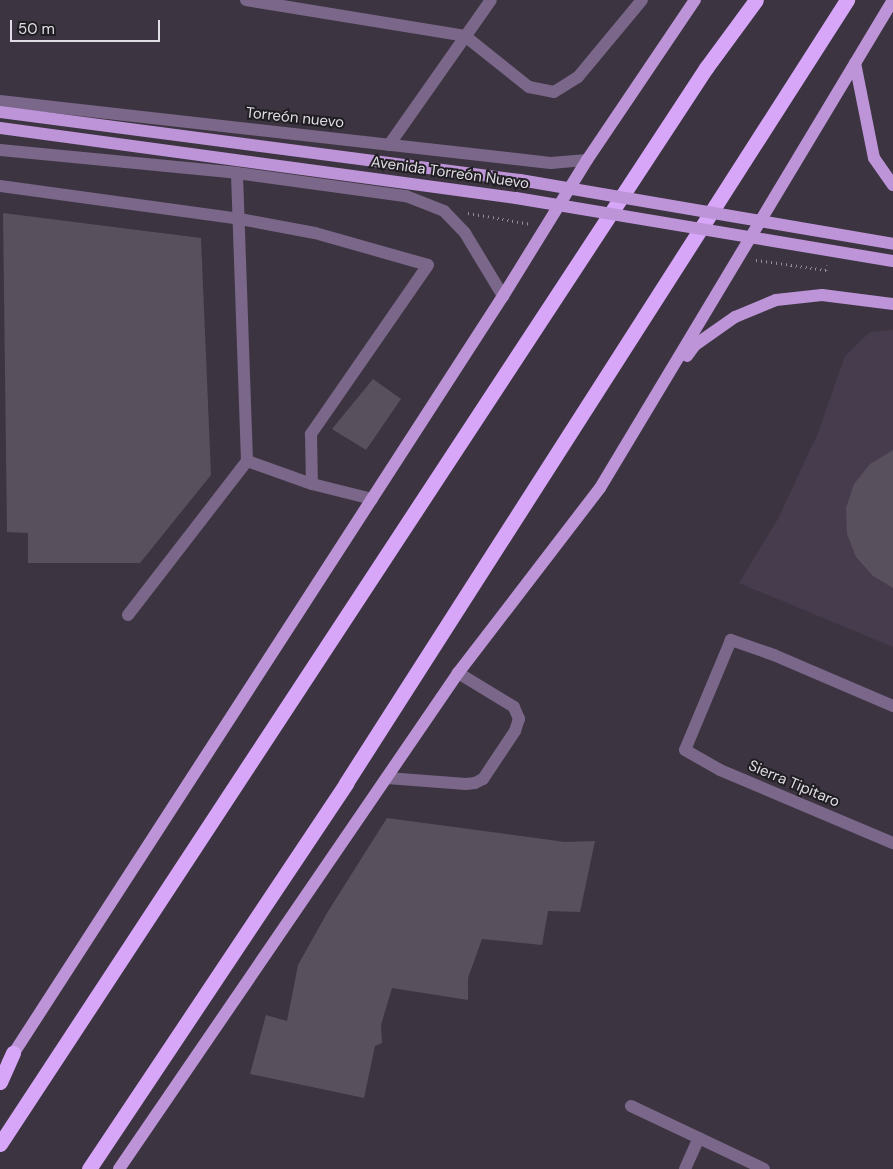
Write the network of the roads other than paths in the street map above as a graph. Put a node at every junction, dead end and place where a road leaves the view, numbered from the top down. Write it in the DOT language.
graph roads {
  1 [pos="246,0"];
  2 [pos="491,0"];
  3 [pos="642,0"];
  4 [pos="695,0"];
  5 [pos="756,0"];
  6 [pos="848,0"];
  7 [pos="892,0"];
  8 [pos="465,36"];
  9 [pos="855,63"];
  10 [pos="0,107"];
  11 [pos="0,128"];
  12 [pos="389,144"];
  13 [pos="0,150"];
  14 [pos="587,160"];
  15 [pos="237,173"];
  16 [pos="893,185"];
  17 [pos="0,186"];
  18 [pos="240,219"];
  19 [pos="893,244"];
  20 [pos="893,261"];
  21 [pos="503,296"];
  22 [pos="893,304"];
  23 [pos="247,461"];
  24 [pos="312,484"];
  25 [pos="600,488"];
  26 [pos="372,500"];
  27 [pos="128,615"];
  28 [pos="458,673"];
  29 [pos="893,706"];
  30 [pos="387,778"];
  31 [pos="893,843"];
  32 [pos="13,1053"];
  33 [pos="0,1074"];
  34 [pos="0,1082"];
  35 [pos="631,1106"];
  36 [pos="699,1138"];
  37 [pos="0,1144"];
  38 [pos="90,1169"];
  39 [pos="119,1169"];
  40 [pos="685,1169"];
  41 [pos="764,1169"];
  1 -- 8 [label="street"];
  2 -- 8 [label="street"];
  3 -- 8 [label="street"];
  4 -- 14 [label="main road"];
  5 -- 37 [label="highway"];
  6 -- 38 [label="highway"];
  7 -- 9 [label="main road"];
  8 -- 12 [label="street"];
  9 -- 16 [label="main road"];
  9 -- 25 [label="main road"];
  10 -- 12 [label="street, Torreón nuevo"];
  10 -- 19 [label="main road, Avenida Torreón Nuevo, bridge"];
  11 -- 20 [label="main road, Avenida Torreón Nuevo, bridge"];
  12 -- 14 [label="street, Torreón nuevo"];
  13 -- 15 [label="street"];
  14 -- 21 [label="main road"];
  15 -- 18 [label="street"];
  15 -- 21 [label="street"];
  17 -- 18 [label="street"];
  18 -- 23 [label="street"];
  18 -- 24 [label="street"];
  21 -- 26 [label="main road"];
  22 -- 25 [label="main road"];
  23 -- 24 [label="street"];
  23 -- 27 [label="street"];
  24 -- 26 [label="street"];
  25 -- 28 [label="main road"];
  26 -- 32 [label="main road"];
  28 -- 30 [label="main road"];
  28 -- 30 [label="street"];
  29 -- 31 [label="street, Sierra Tipitaro"];
  30 -- 39 [label="main road"];
  32 -- 33 [label="main road"];
  32 -- 34 [label="highway"];
  35 -- 36 [label="street"];
  36 -- 40 [label="street"];
  36 -- 41 [label="street"];
}
